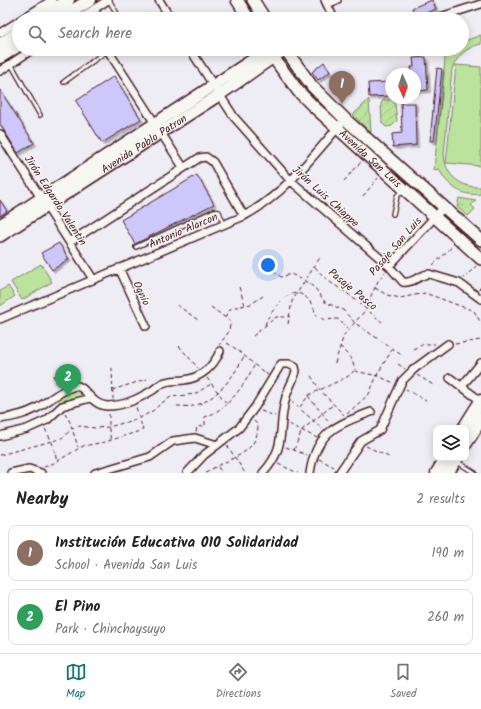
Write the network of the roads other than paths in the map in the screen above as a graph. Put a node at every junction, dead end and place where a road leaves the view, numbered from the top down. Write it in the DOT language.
graph roads {
  1 [pos="108,0"];
  2 [pos="159,0"];
  3 [pos="237,0"];
  4 [pos="253,0"];
  5 [pos="337,0"];
  6 [pos="59,1"];
  7 [pos="326,2"];
  8 [pos="481,4"];
  9 [pos="86,11"];
  10 [pos="36,12"];
  11 [pos="47,12"];
  12 [pos="116,12"];
  13 [pos="167,12"];
  14 [pos="245,12"];
  15 [pos="261,12"];
  16 [pos="331,12"];
  17 [pos="456,12"];
  18 [pos="12,25"];
  19 [pos="0,33"];
  20 [pos="12,37"];
  21 [pos="0,45"];
  22 [pos="12,52"];
  23 [pos="15,56"];
  24 [pos="99,56"];
  25 [pos="111,56"];
  26 [pos="194,56"];
  27 [pos="261,56"];
  28 [pos="268,56"];
  29 [pos="290,56"];
  30 [pos="5,60"];
  31 [pos="0,70"];
  32 [pos="64,82"];
  33 [pos="312,86"];
  34 [pos="216,90"];
  35 [pos="302,95"];
  36 [pos="40,115"];
  37 [pos="345,119"];
  38 [pos="158,127"];
  39 [pos="336,129"];
  40 [pos="0,134"];
  41 [pos="183,167"];
  42 [pos="290,180"];
  43 [pos="404,190"];
  44 [pos="44,201"];
  45 [pos="444,206"];
  46 [pos="393,214"];
  47 [pos="244,216"];
  48 [pos="435,216"];
  49 [pos="0,225"];
  50 [pos="224,225"];
  51 [pos="0,236"];
  52 [pos="481,240"];
  53 [pos="70,242"];
  54 [pos="136,247"];
  55 [pos="480,261"];
  56 [pos="389,266"];
  57 [pos="119,268"];
  58 [pos="93,279"];
  59 [pos="481,300"];
  60 [pos="0,319"];
  61 [pos="146,326"];
  62 [pos="448,344"];
  63 [pos="220,351"];
  64 [pos="481,363"];
  65 [pos="450,378"];
  66 [pos="462,386"];
  67 [pos="90,398"];
  68 [pos="481,401"];
  69 [pos="371,412"];
  70 [pos="0,419"];
  71 [pos="481,419"];
  72 [pos="466,425"];
  73 [pos="0,436"];
  74 [pos="469,438"];
  75 [pos="217,445"];
  76 [pos="452,461"];
  77 [pos="456,461"];
  78 [pos="40,472"];
  79 [pos="11,473"];
  80 [pos="95,473"];
  81 [pos="187,473"];
  82 [pos="263,473"];
  83 [pos="310,473"];
  84 [pos="339,473"];
  85 [pos="446,473"];
  86 [pos="475,473"];
  1 -- 9 [label="street"];
  1 -- 12 [label="lane"];
  2 -- 13 [label="street"];
  3 -- 14 [label="main road"];
  4 -- 15 [label="main road"];
  5 -- 7 [label="street"];
  6 -- 10 [label="street"];
  6 -- 11 [label="main road"];
  7 -- 16 [label="street"];
  8 -- 17 [label="street"];
  18 -- 19 [label="street"];
  20 -- 21 [label="main road"];
  22 -- 30 [label="main road"];
  23 -- 30 [label="street"];
  24 -- 32 [label="lane"];
  25 -- 38 [label="street"];
  26 -- 34 [label="street, Jirón Luis Chiappe"];
  27 -- 34 [label="main road, Avenida Pablo Patron"];
  28 -- 35 [label="main road, Avenida San Luis"];
  29 -- 33 [label="main road, Avenida San Luis"];
  30 -- 31 [label="street"];
  30 -- 36 [label="lane"];
  33 -- 35 [label="main road"];
  33 -- 37 [label="main road, Avenida San Luis"];
  34 -- 38 [label="main road, Avenida Pablo Patron"];
  34 -- 42 [label="street, Jirón Luis Chiappe"];
  35 -- 39 [label="main road, Avenida San Luis"];
  37 -- 39 [label="street, Antonio Alarcon"];
  37 -- 45 [label="main road, Avenida San Luis"];
  38 -- 41 [label="street"];
  38 -- 44 [label="main road, Avenida Pablo Patron"];
  39 -- 42 [label="street, Antonio Alarcon"];
  39 -- 43 [label="main road, Avenida San Luis"];
  40 -- 44 [label="street, Jirón Edgardo Valentin"];
  41 -- 47 [label="street"];
  41 -- 53 [label="street"];
  42 -- 47 [label="street, Antonio Alarcon"];
  42 -- 56 [label="street, Jirón Luis Chiappe"];
  43 -- 46 [label="lane"];
  43 -- 48 [label="main road, Avenida San Luis"];
  44 -- 49 [label="main road, Avenida Pablo Patron"];
  44 -- 51 [label="main road, Avenida Pablo Patron"];
  44 -- 53 [label="street, Jirón Edgardo Valentin"];
  45 -- 48 [label="street, Pasaje San Luis"];
  45 -- 52 [label="main road, Avenida San Luis"];
  47 -- 50 [label="street, Antonio Alarcon"];
  48 -- 55 [label="main road, Avenida San Luis"];
  48 -- 56 [label="street, Pasaje San Luis"];
  50 -- 54 [label="lane"];
  50 -- 57 [label="street, Antonio Alarcon"];
  53 -- 58 [label="street, Jirón Edgardo Valentin"];
  56 -- 59 [label="street, Jirón Luis Chiappe"];
  57 -- 58 [label="street, Antonio Alarcon"];
  57 -- 61 [label="street, Ognio"];
  58 -- 60 [label="street, Antonio Alarcon"];
  62 -- 84 [label="street"];
  63 -- 67 [label="street"];
  64 -- 66 [label="street"];
  65 -- 66 [label="street"];
  66 -- 68 [label="street"];
  67 -- 70 [label="street"];
  67 -- 73 [label="street"];
  68 -- 72 [label="main road"];
  69 -- 83 [label="street"];
  71 -- 74 [label="main road"];
  75 -- 80 [label="street"];
  75 -- 81 [label="street"];
  75 -- 82 [label="street"];
  76 -- 85 [label="main road"];
  77 -- 86 [label="lane"];
  78 -- 79 [label="street"];
}
